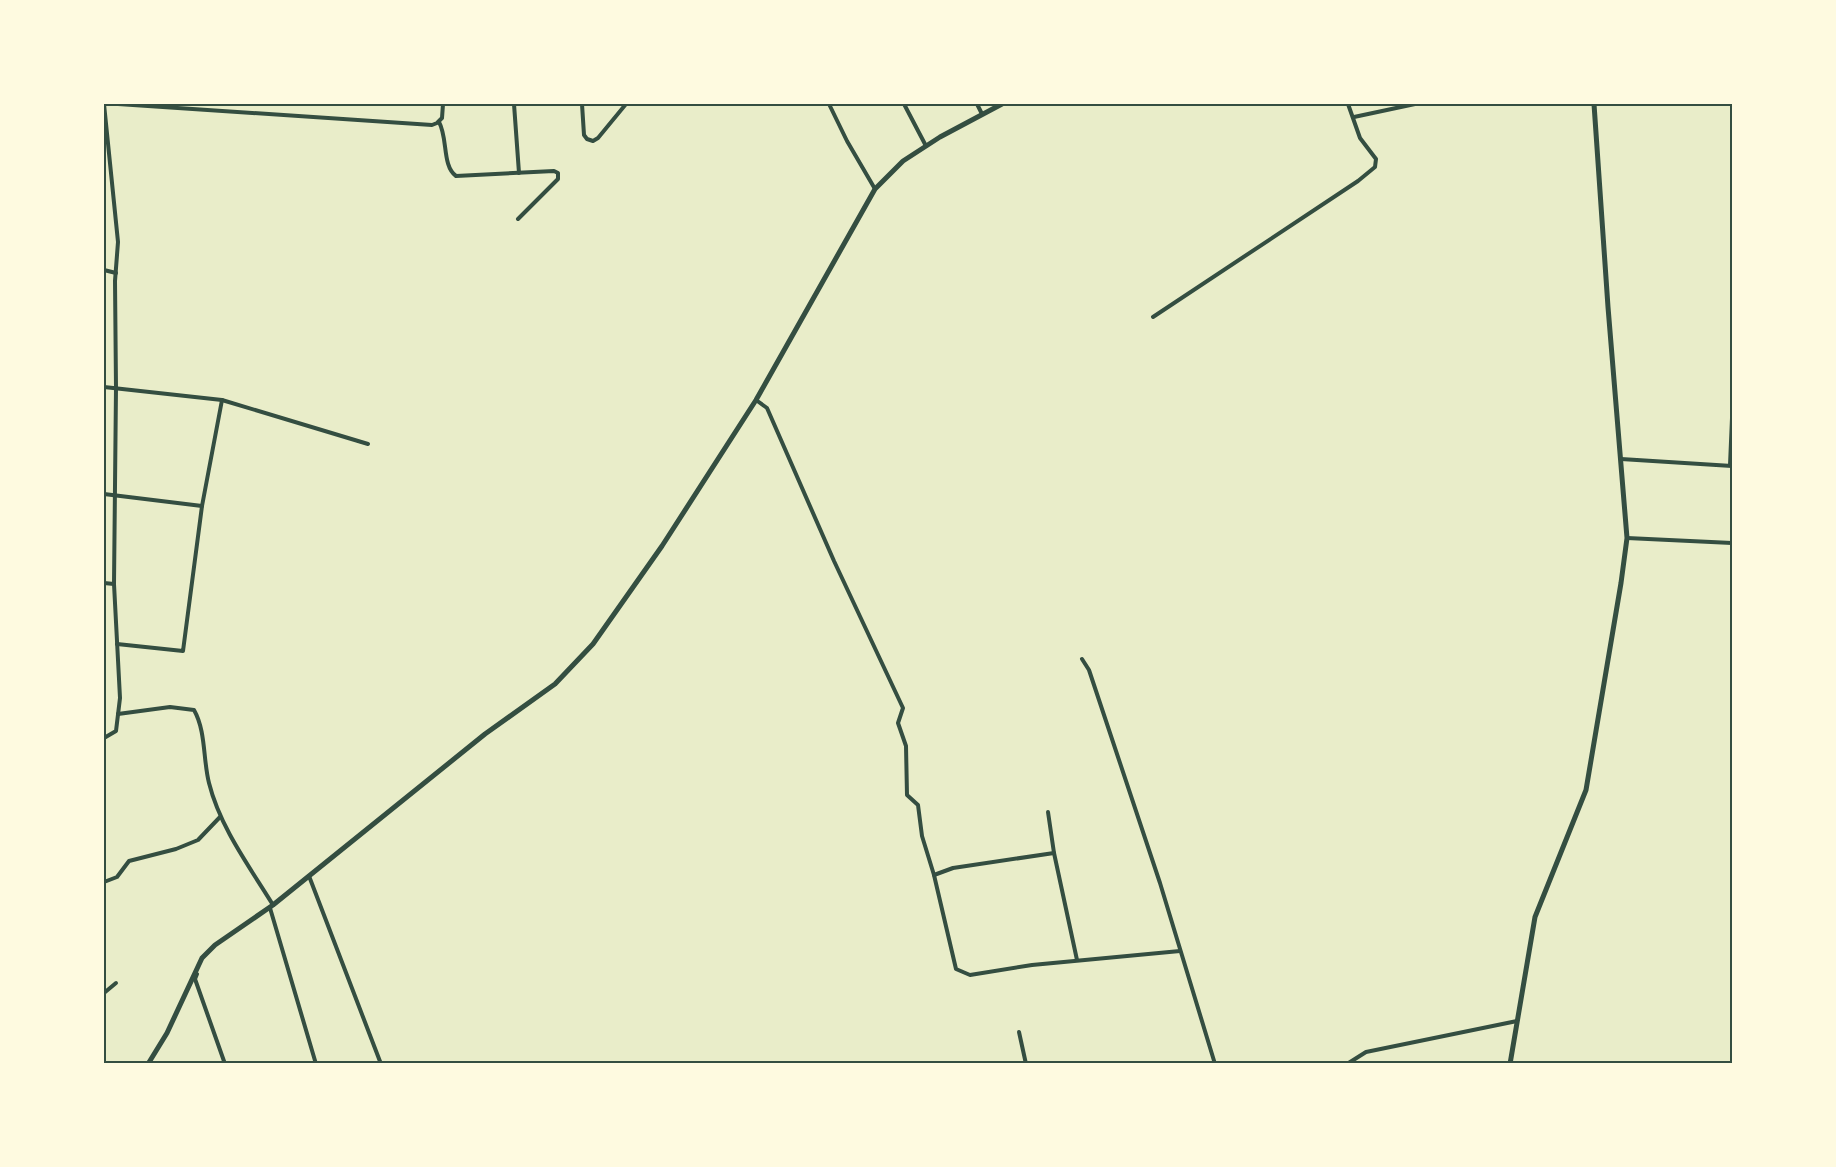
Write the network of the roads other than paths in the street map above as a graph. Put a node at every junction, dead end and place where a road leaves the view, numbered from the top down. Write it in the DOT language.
graph roads {
  1 [pos="104,104"];
  2 [pos="118,104"];
  3 [pos="443,104"];
  4 [pos="514,104"];
  5 [pos="582,104"];
  6 [pos="626,104"];
  7 [pos="829,104"];
  8 [pos="904,104"];
  9 [pos="977,104"];
  10 [pos="1002,104"];
  11 [pos="1348,104"];
  12 [pos="1415,104"];
  13 [pos="1594,104"];
  14 [pos="982,114"];
  15 [pos="1354,117"];
  16 [pos="440,122"];
  17 [pos="926,146"];
  18 [pos="519,173"];
  19 [pos="875,189"];
  20 [pos="518,219"];
  21 [pos="104,270"];
  22 [pos="116,273"];
  23 [pos="1152,317"];
  24 [pos="104,387"];
  25 [pos="117,388"];
  26 [pos="222,400"];
  27 [pos="756,400"];
  28 [pos="1732,418"];
  29 [pos="369,444"];
  30 [pos="1621,459"];
  31 [pos="1731,466"];
  32 [pos="104,494"];
  33 [pos="114,495"];
  34 [pos="201,506"];
  35 [pos="1627,538"];
  36 [pos="1732,543"];
  37 [pos="104,583"];
  38 [pos="114,584"];
  39 [pos="117,644"];
  40 [pos="1082,659"];
  41 [pos="118,714"];
  42 [pos="104,738"];
  43 [pos="1047,812"];
  44 [pos="220,817"];
  45 [pos="1054,853"];
  46 [pos="934,875"];
  47 [pos="309,876"];
  48 [pos="104,882"];
  49 [pos="271,906"];
  50 [pos="1180,951"];
  51 [pos="202,958"];
  52 [pos="1077,960"];
  53 [pos="116,983"];
  54 [pos="104,993"];
  55 [pos="1518,1021"];
  56 [pos="1018,1032"];
  57 [pos="148,1064"];
  58 [pos="225,1064"];
  59 [pos="316,1064"];
  60 [pos="381,1064"];
  61 [pos="1026,1064"];
  62 [pos="1215,1064"];
  63 [pos="1347,1064"];
  64 [pos="1510,1064"];
  1 -- 22 [label="street"];
  2 -- 16 [label="street"];
  3 -- 16 [label="street"];
  4 -- 18 [label="street"];
  5 -- 6 [label="street"];
  7 -- 19 [label="street"];
  8 -- 17 [label="street"];
  9 -- 14 [label="street"];
  10 -- 14 [label="street"];
  11 -- 15 [label="street"];
  12 -- 15 [label="street"];
  13 -- 30 [label="street"];
  14 -- 17 [label="street"];
  15 -- 23 [label="street"];
  16 -- 18 [label="street"];
  17 -- 19 [label="street"];
  18 -- 20 [label="street"];
  19 -- 27 [label="street"];
  21 -- 22 [label="street"];
  22 -- 25 [label="street"];
  24 -- 25 [label="street"];
  25 -- 26 [label="street"];
  25 -- 33 [label="street"];
  26 -- 29 [label="street"];
  26 -- 34 [label="street"];
  27 -- 46 [label="street"];
  27 -- 47 [label="street"];
  28 -- 31 [label="street"];
  30 -- 31 [label="street"];
  30 -- 35 [label="street"];
  32 -- 33 [label="street"];
  33 -- 34 [label="street"];
  33 -- 38 [label="street"];
  34 -- 39 [label="street"];
  35 -- 36 [label="street"];
  35 -- 55 [label="street"];
  37 -- 38 [label="street"];
  38 -- 39 [label="street"];
  39 -- 41 [label="street"];
  40 -- 50 [label="street"];
  41 -- 42 [label="street"];
  41 -- 44 [label="street"];
  43 -- 45 [label="street"];
  44 -- 48 [label="street"];
  44 -- 49 [label="street"];
  45 -- 46 [label="street"];
  45 -- 52 [label="street"];
  46 -- 52 [label="street"];
  47 -- 49 [label="street"];
  47 -- 60 [label="street"];
  49 -- 51 [label="street"];
  49 -- 59 [label="street"];
  50 -- 52 [label="street"];
  50 -- 62 [label="street"];
  51 -- 57 [label="street"];
  51 -- 58 [label="street"];
  53 -- 54 [label="street"];
  55 -- 63 [label="street"];
  55 -- 64 [label="street"];
  56 -- 61 [label="street"];
}
